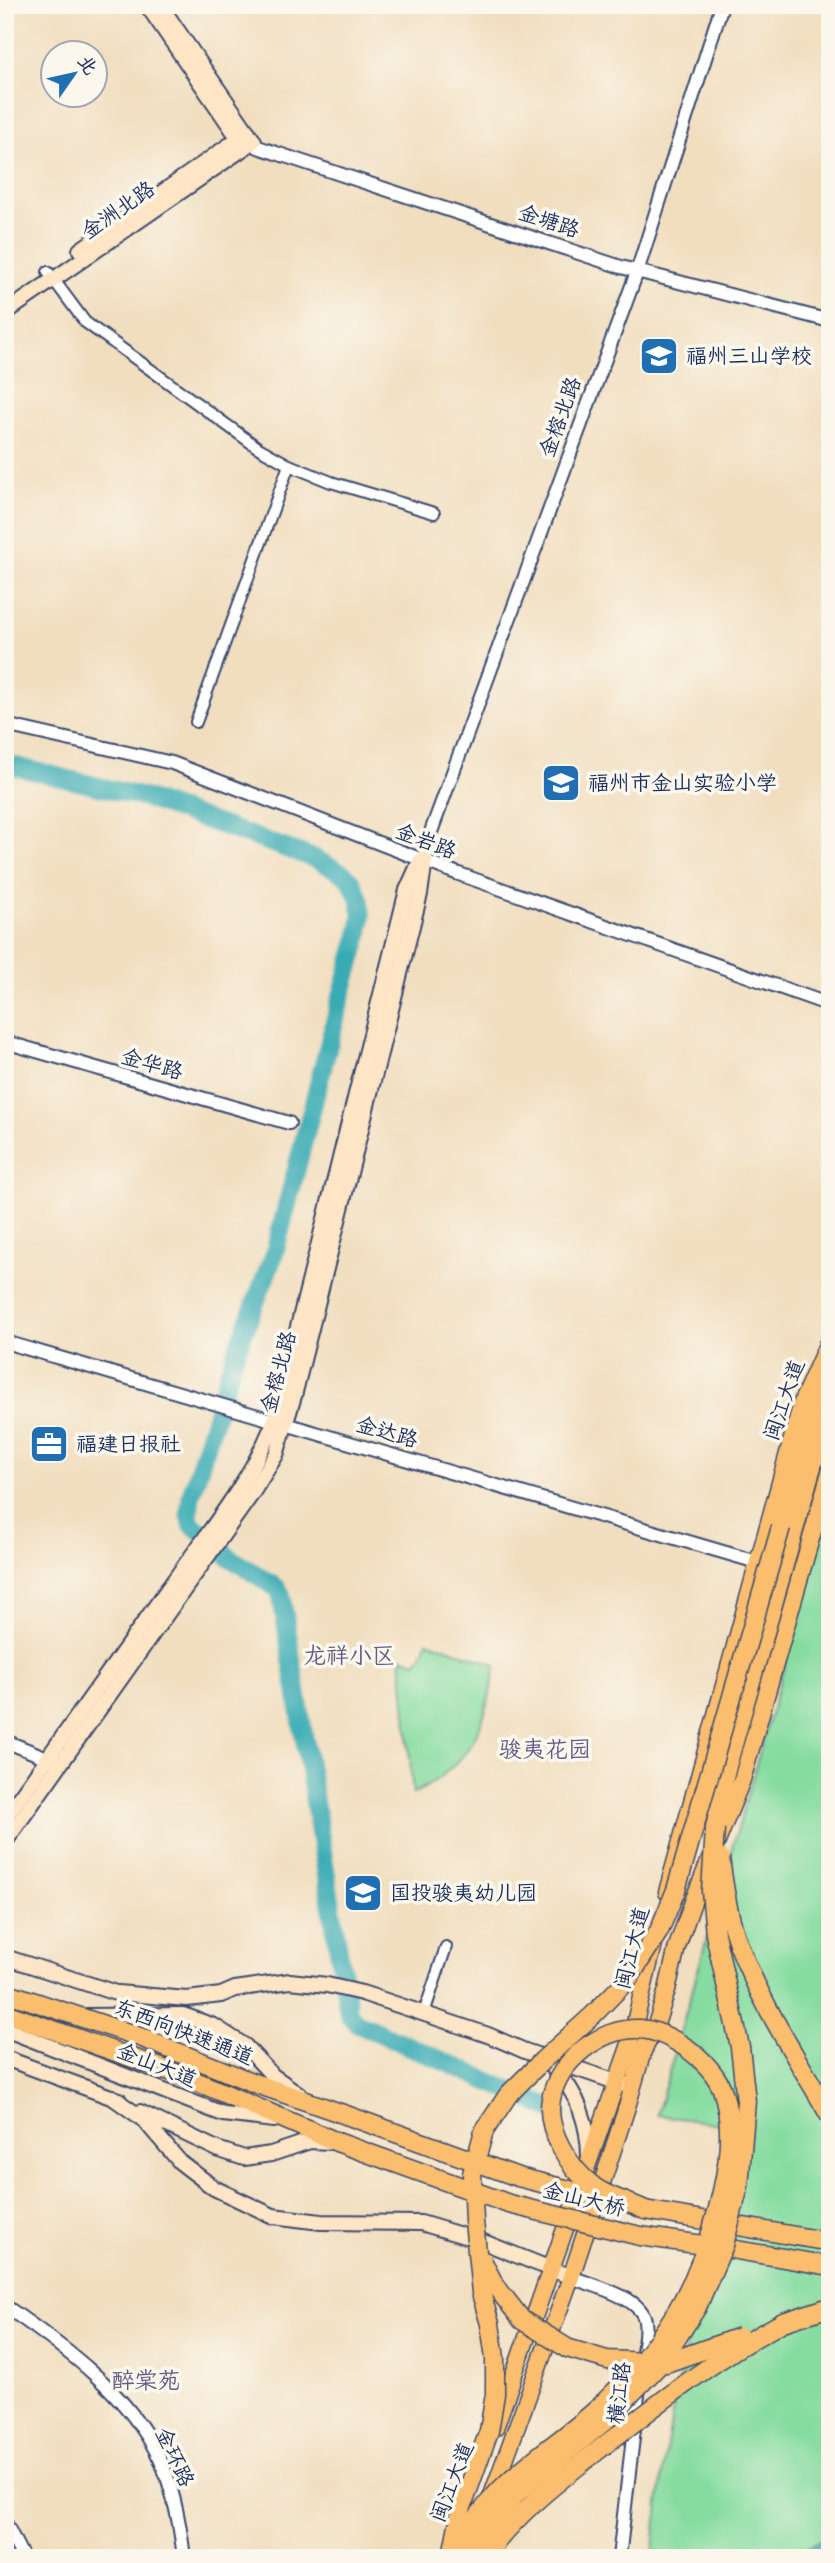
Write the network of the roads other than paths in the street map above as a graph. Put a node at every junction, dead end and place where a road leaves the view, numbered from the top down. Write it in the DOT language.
graph roads {
  1 [pos="147,5"];
  2 [pos="160,5"];
  3 [pos="722,5"];
  4 [pos="250,140"];
  5 [pos="637,272"];
  6 [pos="50,276"];
  7 [pos="5,301"];
  8 [pos="5,313"];
  9 [pos="830,321"];
  10 [pos="289,465"];
  11 [pos="434,513"];
  12 [pos="195,722"];
  13 [pos="5,725"];
  14 [pos="428,840"];
  15 [pos="423,861"];
  16 [pos="830,1005"];
  17 [pos="5,1042"];
  18 [pos="289,1123"];
  19 [pos="830,1338"];
  20 [pos="5,1342"];
  21 [pos="830,1354"];
  22 [pos="830,1403"];
  23 [pos="281,1421"];
  24 [pos="830,1472"];
  25 [pos="787,1529"];
  26 [pos="757,1562"];
  27 [pos="5,1741"];
  28 [pos="54,1760"];
  29 [pos="5,1818"];
  30 [pos="715,1829"];
  31 [pos="5,1842"];
  32 [pos="446,1947"];
  33 [pos="5,1957"];
  34 [pos="5,1993"];
  35 [pos="118,1993"];
  36 [pos="5,2013"];
  37 [pos="424,2013"];
  38 [pos="183,2015"];
  39 [pos="5,2029"];
  40 [pos="525,2051"];
  41 [pos="5,2058"];
  42 [pos="625,2085"];
  43 [pos="112,2097"];
  44 [pos="312,2103"];
  45 [pos="346,2115"];
  46 [pos="830,2116"];
  47 [pos="298,2125"];
  48 [pos="337,2142"];
  49 [pos="590,2160"];
  50 [pos="645,2210"];
  51 [pos="830,2242"];
  52 [pos="478,2252"];
  53 [pos="830,2266"];
  54 [pos="551,2269"];
  55 [pos="571,2277"];
  56 [pos="5,2305"];
  57 [pos="830,2307"];
  58 [pos="782,2322"];
  59 [pos="5,2522"];
  60 [pos="458,2557"];
  61 [pos="23,2558"];
  62 [pos="184,2558"];
  63 [pos="484,2558"];
  64 [pos="619,2558"];
  1 -- 4 [label="main road"];
  2 -- 4 [label="main road"];
  3 -- 5 [label="street, 金榕北路"];
  4 -- 5 [label="street, 金塘路"];
  4 -- 6 [label="main road, 金洲北路"];
  5 -- 9 [label="street, 金塘路"];
  5 -- 14 [label="street, 金榕北路"];
  6 -- 7 [label="main road, 金洲北路"];
  6 -- 8 [label="main road, 金洲北路"];
  6 -- 10 [label="street"];
  10 -- 11 [label="street"];
  10 -- 12 [label="street"];
  13 -- 15 [label="street, 金岩路"];
  14 -- 15 [label="main road, 金榕北路"];
  15 -- 16 [label="street, 金岩路"];
  15 -- 23 [label="main road, 金榕北路"];
  17 -- 18 [label="street, 金华路"];
  19 -- 26 [label="main road, 闽江大道"];
  20 -- 23 [label="street, 金达路"];
  21 -- 25 [label="highway"];
  22 -- 25 [label="highway"];
  23 -- 26 [label="street, 金达路"];
  23 -- 28 [label="main road, 金榕北路"];
  24 -- 42 [label="main road, 闽江大道"];
  25 -- 30 [label="highway"];
  25 -- 52 [label="highway, bridge"];
  26 -- 42 [label="main road, 闽江大道"];
  27 -- 28 [label="street"];
  28 -- 29 [label="main road, 金榕北路"];
  28 -- 31 [label="main road, 金榕北路"];
  30 -- 46 [label="highway, bridge"];
  30 -- 60 [label="highway, bridge"];
  32 -- 37 [label="street"];
  33 -- 35 [label="main road"];
  34 -- 38 [label="main road, 金山大道"];
  34 -- 44 [label="highway, 东西向快速通道, bridge"];
  35 -- 37 [label="main road"];
  35 -- 38 [label="main road"];
  36 -- 47 [label="highway, 东西向快速通道"];
  37 -- 40 [label="main road"];
  38 -- 44 [label="main road, 金山大道"];
  39 -- 47 [label="main road, 金山大道"];
  40 -- 42 [label="main road"];
  40 -- 49 [label="main road"];
  41 -- 43 [label="main road"];
  42 -- 49 [label="main road, 闽江大道"];
  42 -- 55 [label="main road, 闽江大道"];
  43 -- 48 [label="main road"];
  43 -- 54 [label="main road"];
  44 -- 45 [label="highway, 东西向快速通道"];
  45 -- 50 [label="highway, 金山大桥, bridge"];
  47 -- 48 [label="highway, 东西向快速通道"];
  48 -- 53 [label="highway, 金山大桥, bridge"];
  49 -- 54 [label="main road, 闽江大道"];
  50 -- 51 [label="highway, 金山大桥, bridge"];
  50 -- 60 [label="highway, bridge"];
  52 -- 58 [label="highway, bridge"];
  52 -- 60 [label="highway, bridge"];
  54 -- 55 [label="main road"];
  54 -- 60 [label="main road, 闽江大道"];
  55 -- 60 [label="main road, 闽江大道"];
  55 -- 64 [label="street, 横江路"];
  56 -- 62 [label="street, 金环路"];
  57 -- 58 [label="highway"];
  58 -- 63 [label="highway, bridge"];
  59 -- 61 [label="street"];
}
